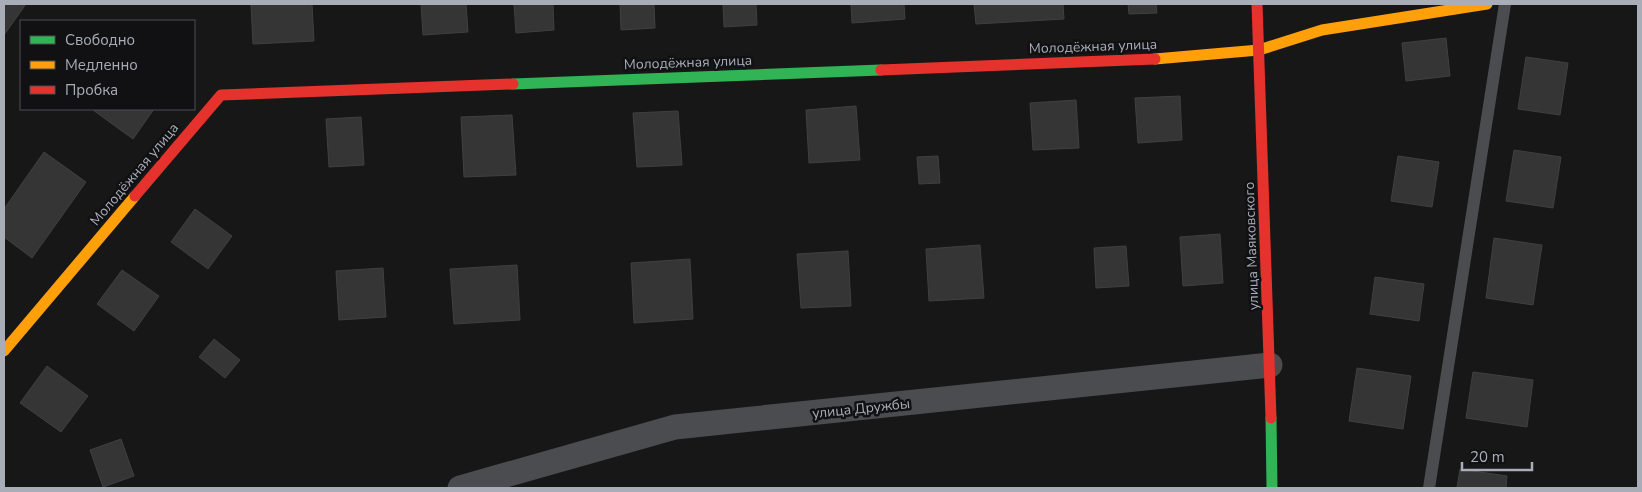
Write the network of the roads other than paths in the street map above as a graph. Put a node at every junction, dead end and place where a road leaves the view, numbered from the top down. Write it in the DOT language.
graph roads {
  1 [pos="1257,4"];
  2 [pos="1487,4"];
  3 [pos="1505,4"];
  4 [pos="1259,50"];
  5 [pos="4,351"];
  6 [pos="1270,365"];
  7 [pos="460,488"];
  8 [pos="1272,488"];
  9 [pos="1429,488"];
  1 -- 4 [label="street, улица Маяковского"];
  2 -- 4 [label="street, Молодёжная улица"];
  3 -- 9 [label="lane"];
  4 -- 5 [label="street, Молодёжная улица"];
  4 -- 6 [label="street, улица Маяковского"];
  6 -- 7 [label="street, улица Дружбы"];
  6 -- 8 [label="street, улица Маяковского"];
}
